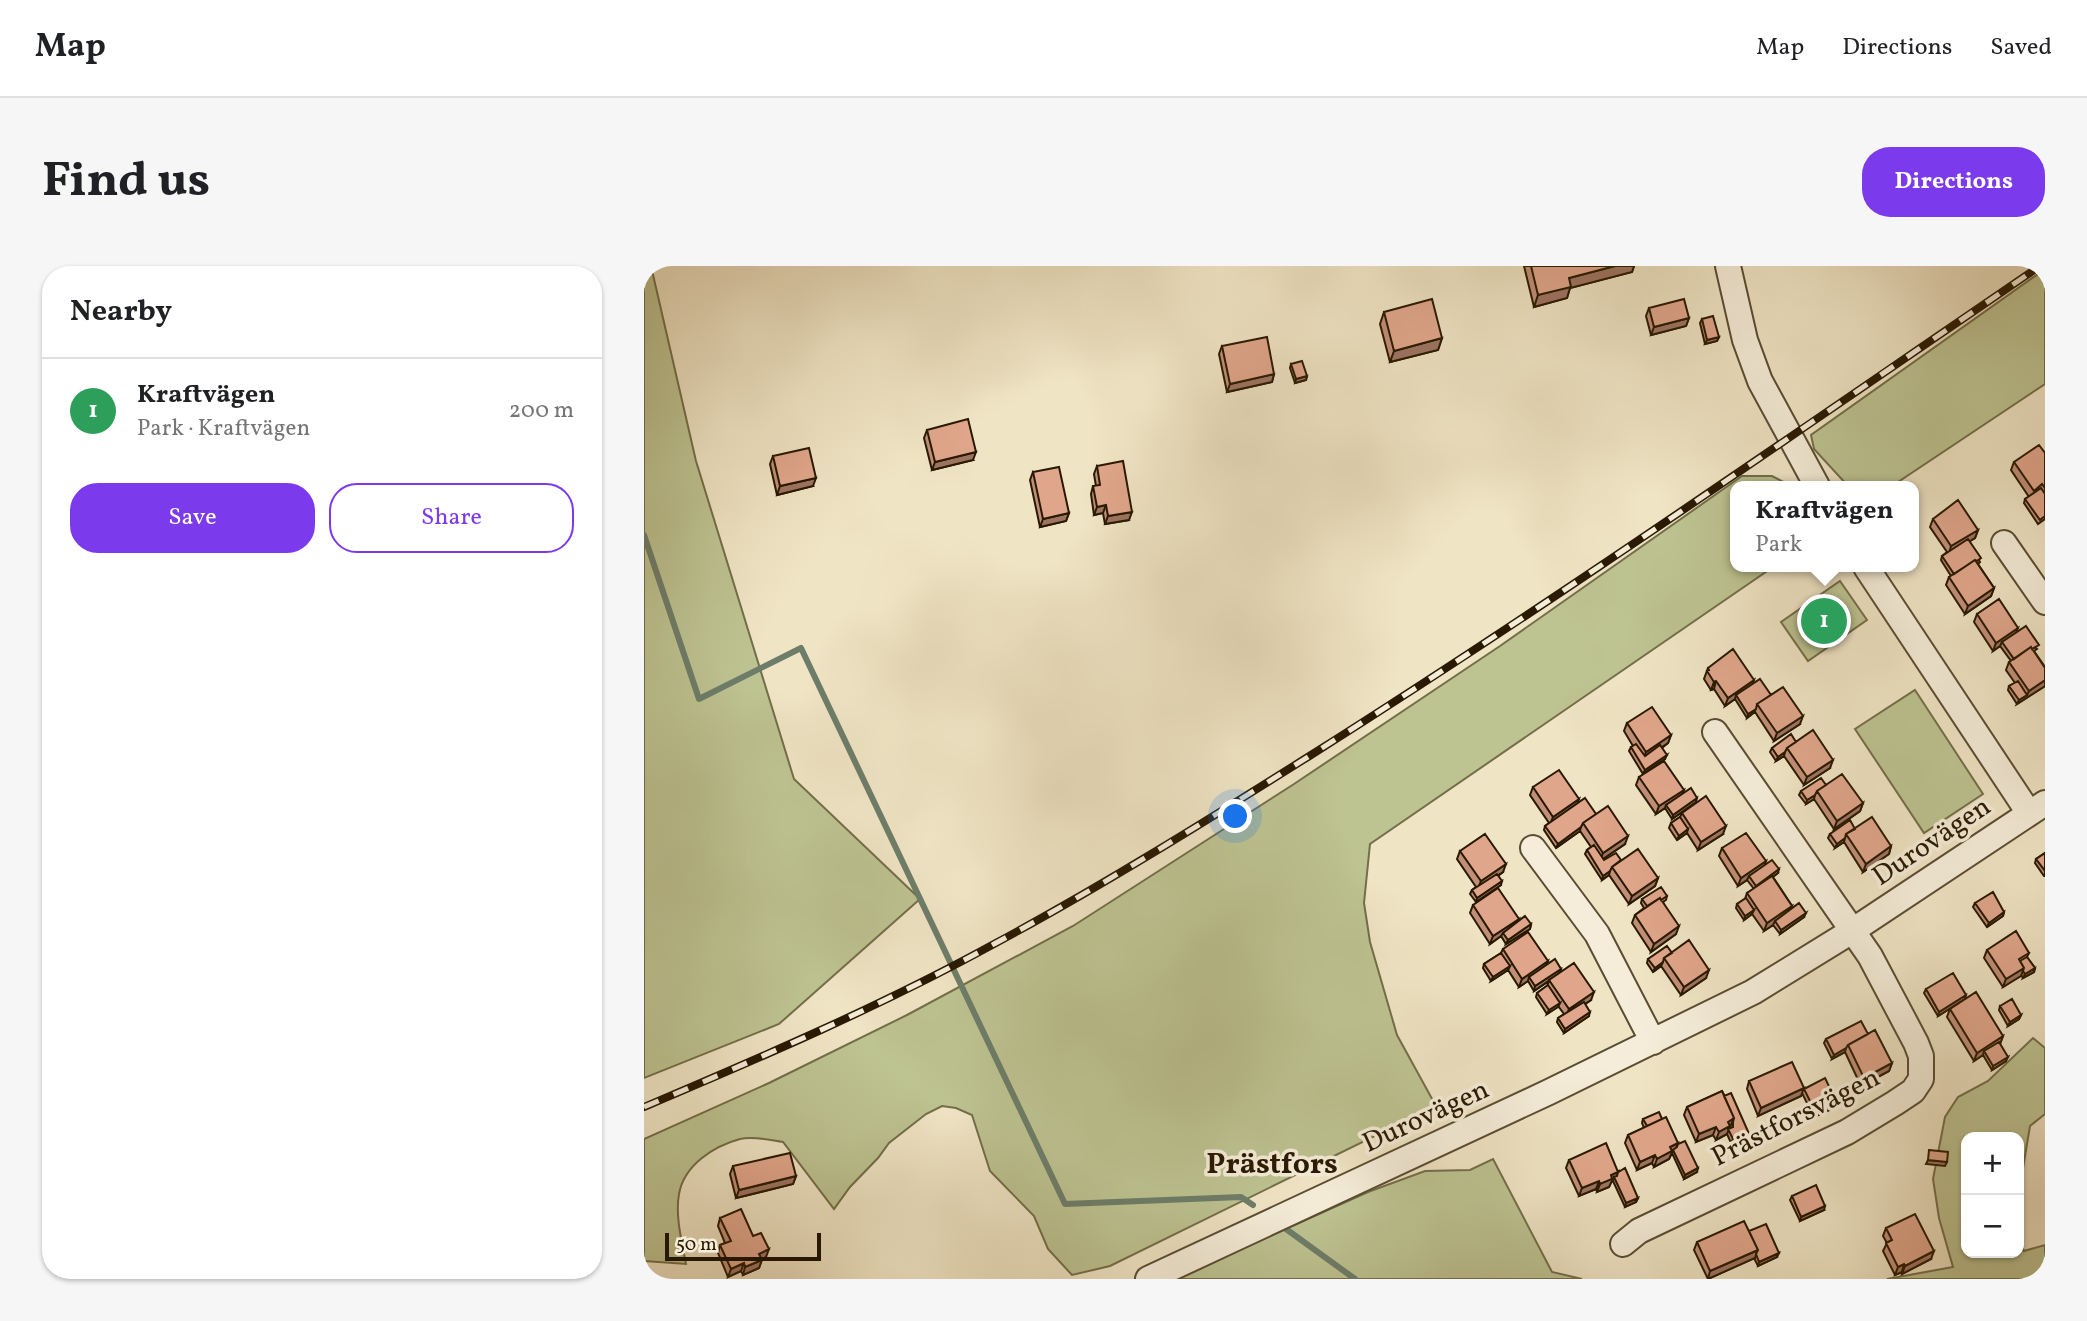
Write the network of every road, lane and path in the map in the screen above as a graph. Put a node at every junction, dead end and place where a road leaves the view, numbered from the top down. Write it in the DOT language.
graph roads {
  1 [pos="1728,266"];
  2 [pos="1814,481"];
  3 [pos="2004,543"];
  4 [pos="1870,572"];
  5 [pos="2045,602"];
  6 [pos="1715,732"];
  7 [pos="2037,808"];
  8 [pos="1533,848"];
  9 [pos="1853,931"];
  10 [pos="1653,1042"];
  11 [pos="1623,1244"];
  12 [pos="1148,1279"];
  1 -- 2 [label="street"];
  3 -- 5 [label="street"];
  4 -- 7 [label="street"];
  6 -- 9 [label="street"];
  7 -- 9 [label="street, Durovägen"];
  8 -- 10 [label="street"];
  9 -- 10 [label="street, Durovägen"];
  9 -- 11 [label="street, Prästforsvägen"];
  10 -- 12 [label="street, Durovägen"];
}
